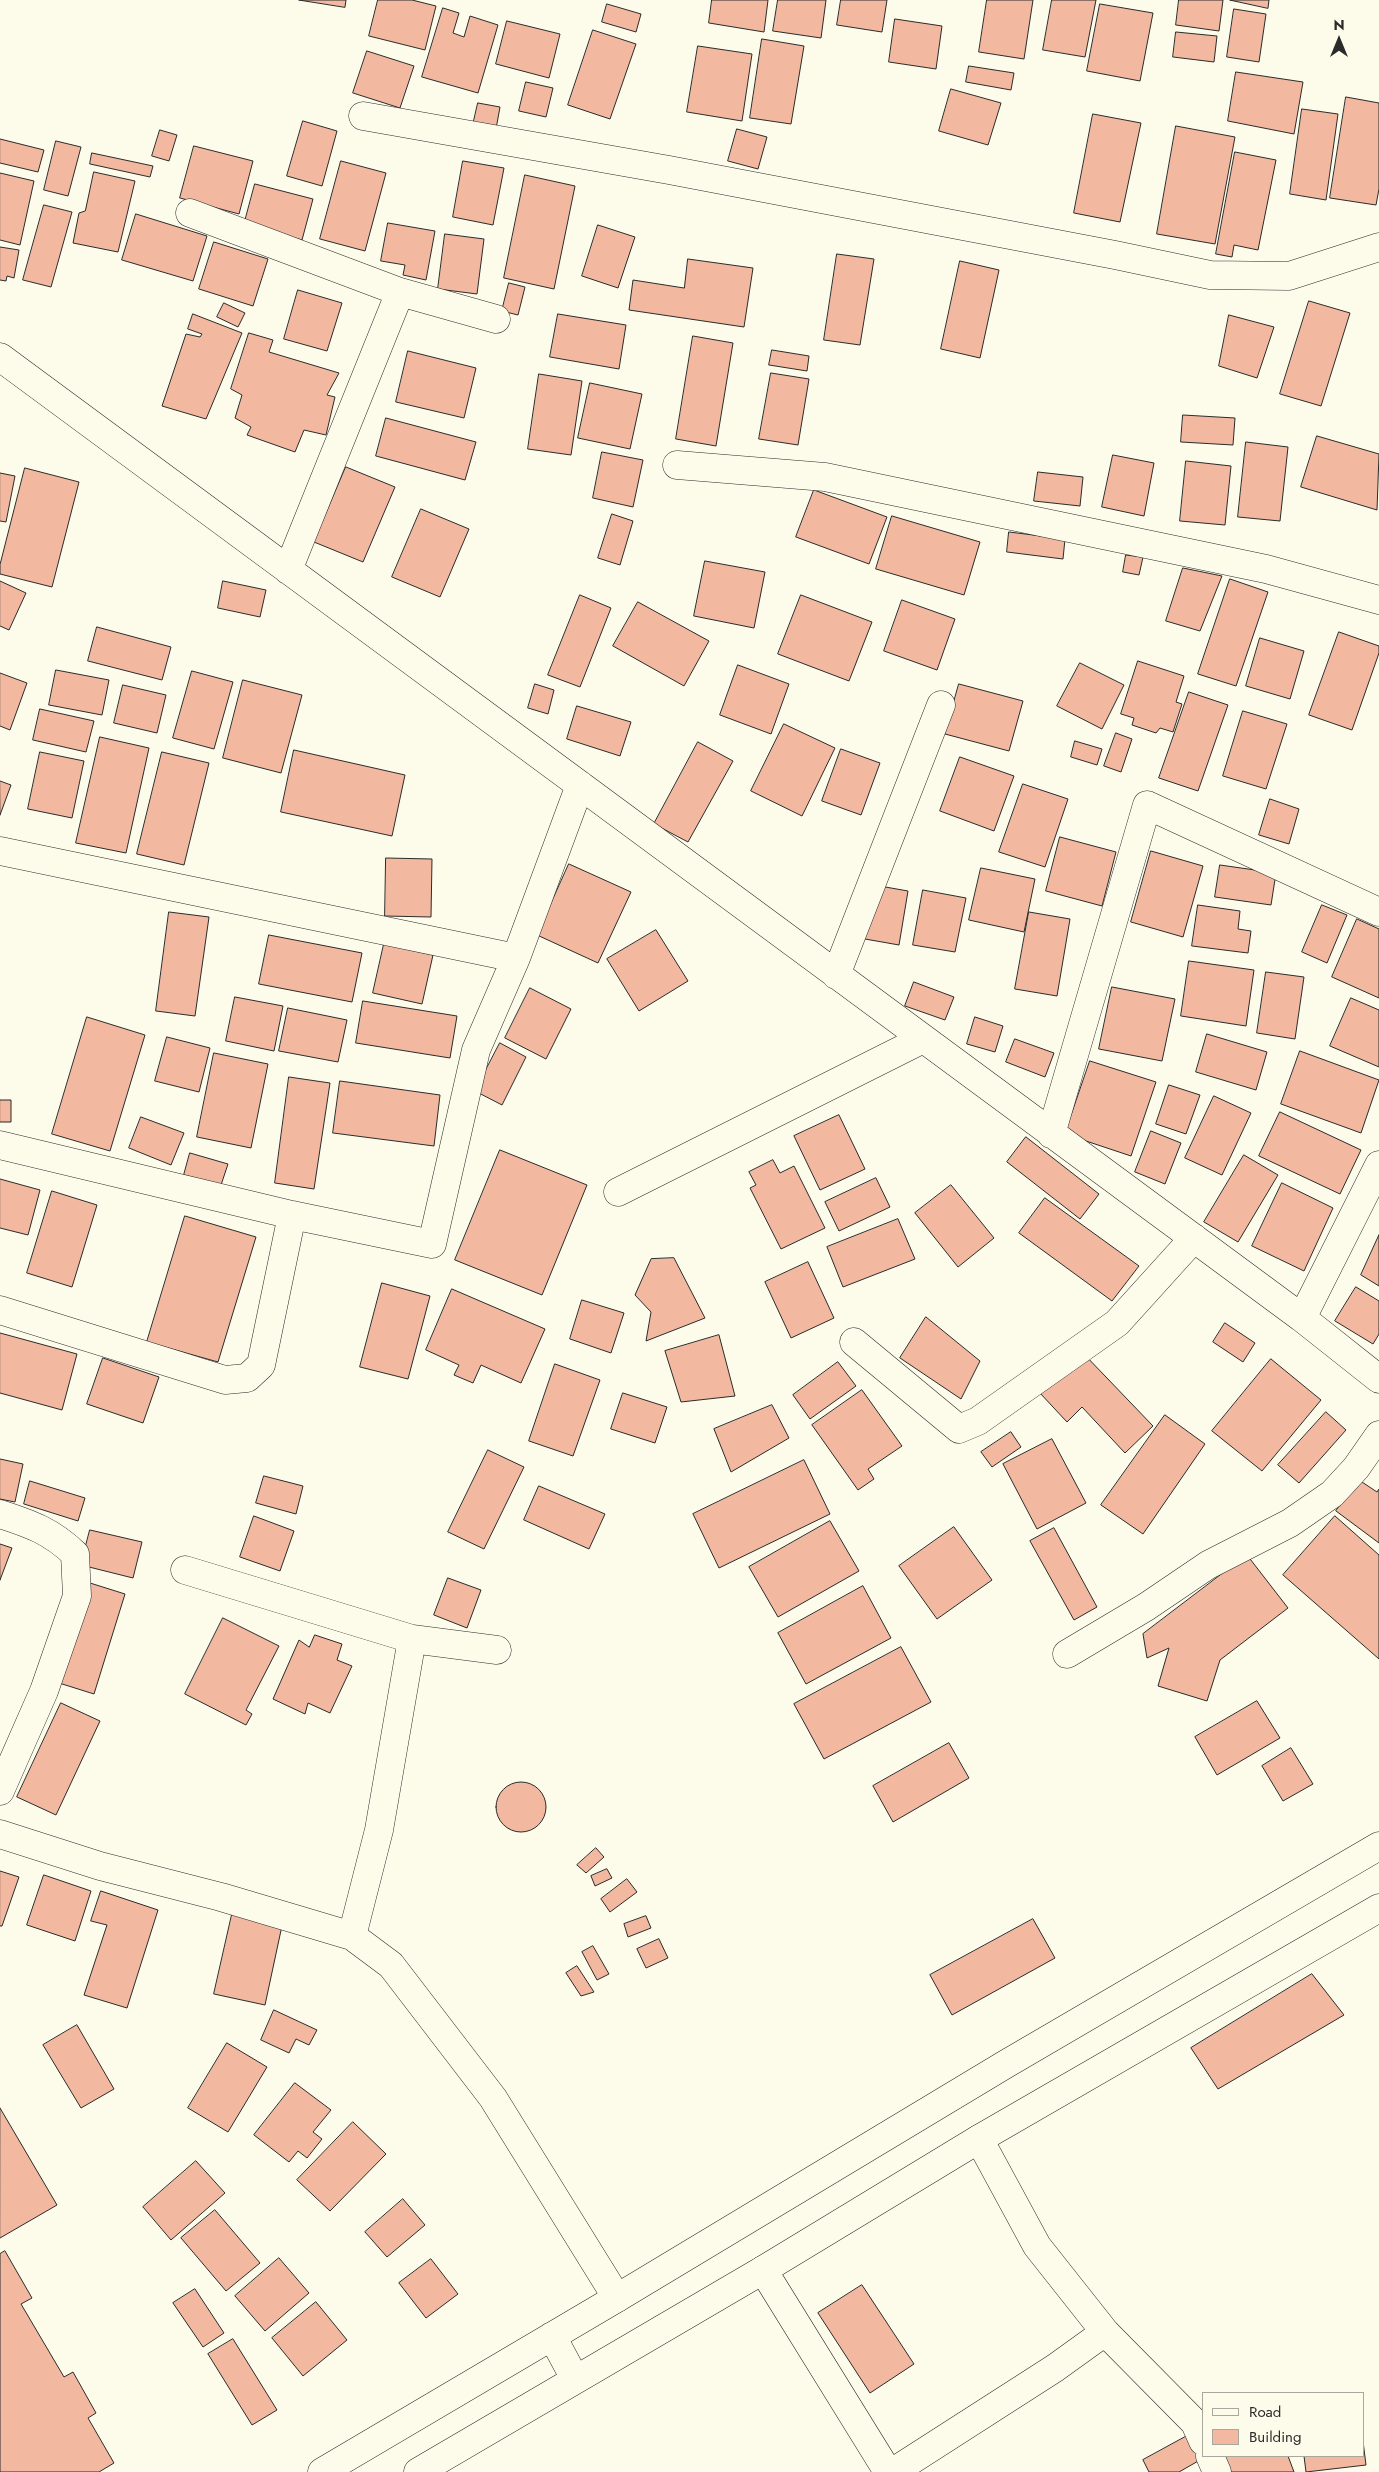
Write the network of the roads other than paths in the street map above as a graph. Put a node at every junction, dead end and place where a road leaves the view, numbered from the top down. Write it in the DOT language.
graph roads {
  1 [pos="363,116"];
  2 [pos="190,213"];
  3 [pos="1379,247"];
  4 [pos="400,292"];
  5 [pos="496,319"];
  6 [pos="0,357"];
  7 [pos="677,465"];
  8 [pos="288,570"];
  9 [pos="1379,600"];
  10 [pos="940,704"];
  11 [pos="580,785"];
  12 [pos="0,851"];
  13 [pos="1379,912"];
  14 [pos="516,958"];
  15 [pos="836,975"];
  16 [pos="923,1039"];
  17 [pos="1051,1134"];
  18 [pos="0,1145"];
  19 [pos="1379,1165"];
  20 [pos="618,1192"];
  21 [pos="292,1215"];
  22 [pos="1194,1238"];
  23 [pos="0,1310"];
  24 [pos="1302,1318"];
  25 [pos="854,1342"];
  26 [pos="1379,1379"];
  27 [pos="1379,1435"];
  28 [pos="0,1514"];
  29 [pos="185,1570"];
  30 [pos="412,1639"];
  31 [pos="496,1650"];
  32 [pos="1067,1654"];
  33 [pos="0,1792"];
  34 [pos="0,1834"];
  35 [pos="1379,1846"];
  36 [pos="1379,1908"];
  37 [pos="352,1936"];
  38 [pos="979,2139"];
  39 [pos="763,2270"];
  40 [pos="617,2298"];
  41 [pos="1105,2332"];
  42 [pos="552,2336"];
  43 [pos="575,2379"];
  44 [pos="1202,2438"];
  45 [pos="1210,2457"];
  46 [pos="322,2472"];
  47 [pos="418,2472"];
  48 [pos="888,2472"];
  49 [pos="893,2472"];
  50 [pos="1217,2472"];
  1 -- 3 [label="street"];
  2 -- 4 [label="street"];
  4 -- 5 [label="street"];
  4 -- 8 [label="street"];
  6 -- 8 [label="street"];
  7 -- 9 [label="street"];
  8 -- 11 [label="street"];
  10 -- 15 [label="street"];
  11 -- 14 [label="street"];
  11 -- 15 [label="street"];
  12 -- 14 [label="street"];
  13 -- 17 [label="street"];
  14 -- 21 [label="street"];
  15 -- 16 [label="street"];
  16 -- 17 [label="street"];
  16 -- 20 [label="street"];
  17 -- 22 [label="street"];
  18 -- 21 [label="street"];
  19 -- 24 [label="street"];
  21 -- 23 [label="street"];
  22 -- 24 [label="street"];
  22 -- 25 [label="street"];
  24 -- 26 [label="street"];
  27 -- 32 [label="street"];
  28 -- 33 [label="street"];
  29 -- 30 [label="street"];
  30 -- 31 [label="street"];
  30 -- 37 [label="street"];
  34 -- 37 [label="street"];
  35 -- 40 [label="street"];
  36 -- 38 [label="street"];
  37 -- 40 [label="street"];
  38 -- 39 [label="street"];
  38 -- 41 [label="street"];
  39 -- 43 [label="street"];
  39 -- 48 [label="street"];
  40 -- 42 [label="street"];
  41 -- 44 [label="street"];
  41 -- 49 [label="street"];
  42 -- 43 [label="street"];
  42 -- 46 [label="street"];
  43 -- 47 [label="street"];
  45 -- 50 [label="street"];
}
